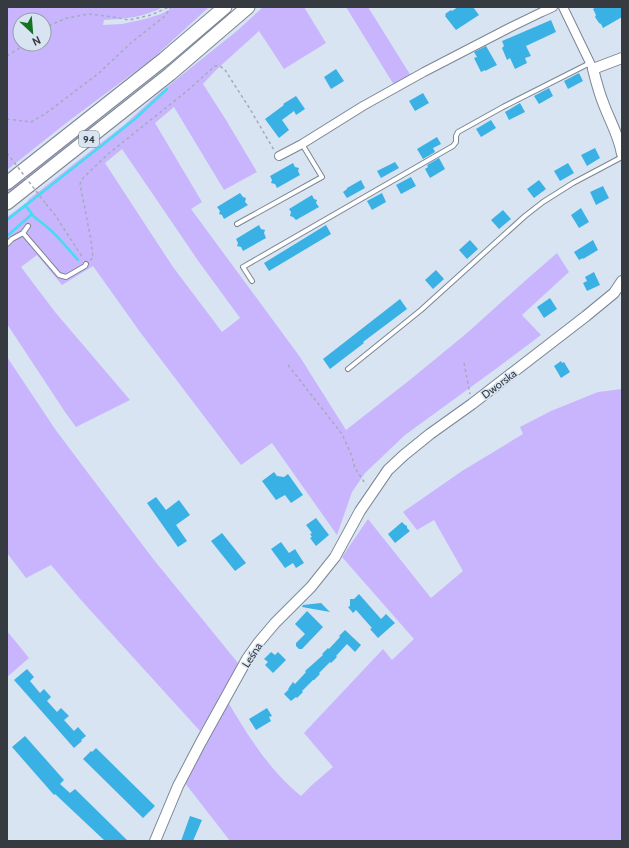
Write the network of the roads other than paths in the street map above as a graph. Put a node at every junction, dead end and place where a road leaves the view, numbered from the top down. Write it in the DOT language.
graph roads {
  1 [pos="225,7"];
  2 [pos="248,7"];
  3 [pos="553,7"];
  4 [pos="563,7"];
  5 [pos="622,58"];
  6 [pos="592,66"];
  7 [pos="302,144"];
  8 [pos="622,154"];
  9 [pos="279,156"];
  10 [pos="622,157"];
  11 [pos="7,183"];
  12 [pos="7,203"];
  13 [pos="237,224"];
  14 [pos="28,226"];
  15 [pos="23,233"];
  16 [pos="7,244"];
  17 [pos="86,264"];
  18 [pos="252,281"];
  19 [pos="622,281"];
  20 [pos="348,368"];
  21 [pos="374,490"];
  22 [pos="155,841"];
  1 -- 11 [label="highway, 94"];
  2 -- 12 [label="highway, 94"];
  3 -- 7 [label="street"];
  4 -- 6 [label="street"];
  5 -- 6 [label="street"];
  6 -- 8 [label="street"];
  6 -- 18 [label="lane"];
  7 -- 9 [label="street"];
  7 -- 13 [label="lane"];
  10 -- 20 [label="lane"];
  14 -- 15 [label="lane"];
  15 -- 16 [label="lane"];
  15 -- 17 [label="lane"];
  19 -- 21 [label="street, Dworska"];
  21 -- 22 [label="street, Leśna"];
}
